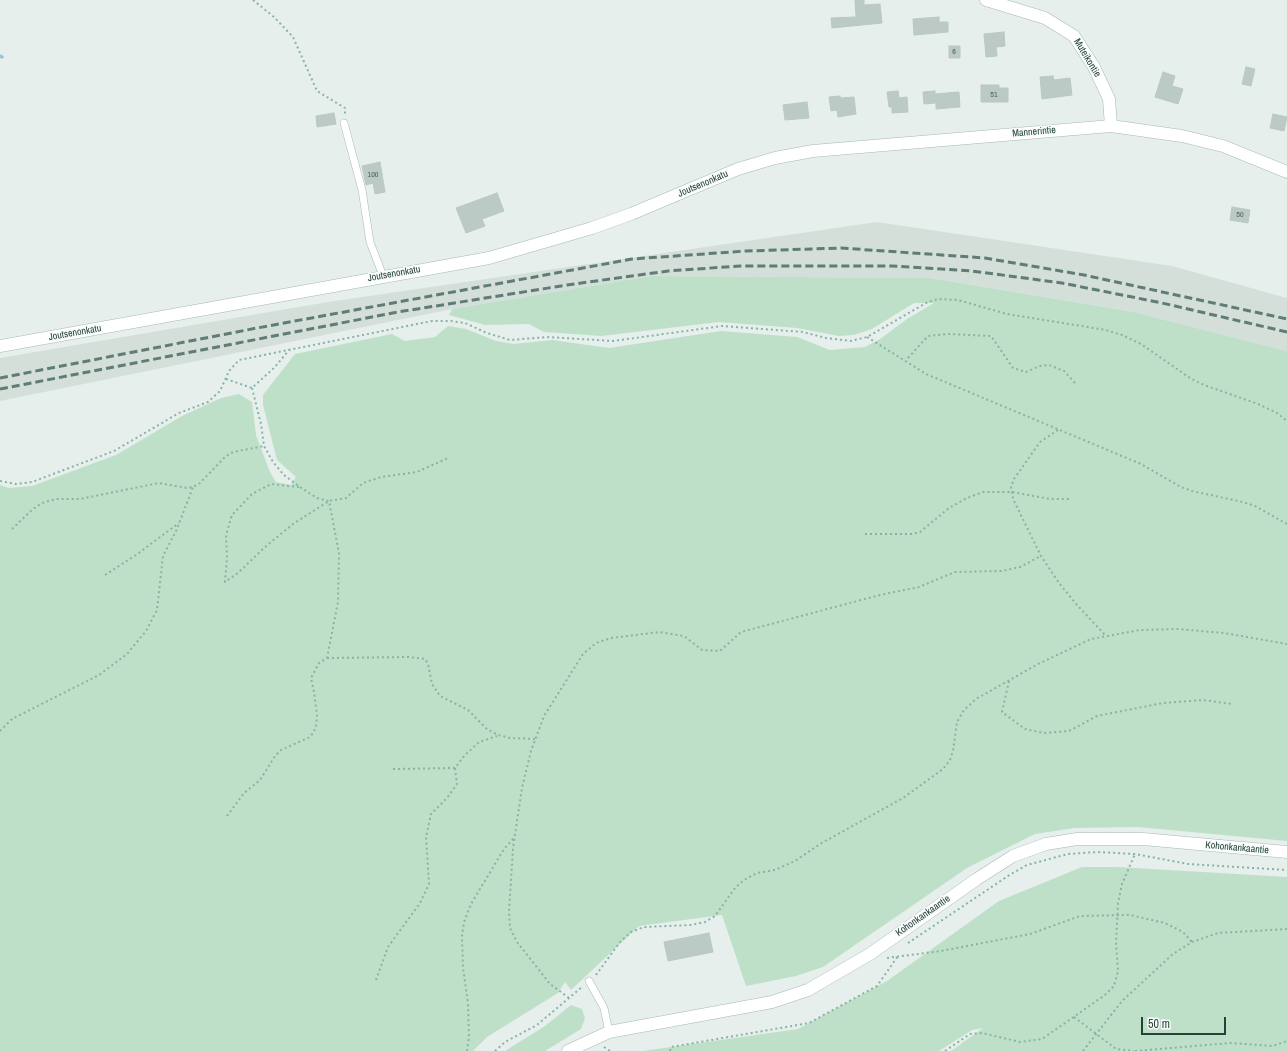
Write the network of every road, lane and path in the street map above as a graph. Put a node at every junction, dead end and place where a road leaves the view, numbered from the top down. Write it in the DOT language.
graph roads {
  1 [pos="253,0"];
  2 [pos="986,0"];
  3 [pos="344,123"];
  4 [pos="1111,126"];
  5 [pos="775,158"];
  6 [pos="1287,172"];
  7 [pos="383,276"];
  8 [pos="867,337"];
  9 [pos="0,346"];
  10 [pos="290,349"];
  11 [pos="908,358"];
  12 [pos="225,378"];
  13 [pos="1075,383"];
  14 [pos="252,388"];
  15 [pos="1287,421"];
  16 [pos="1058,430"];
  17 [pos="264,446"];
  18 [pos="448,458"];
  19 [pos="0,481"];
  20 [pos="193,487"];
  21 [pos="300,487"];
  22 [pos="1012,492"];
  23 [pos="1070,499"];
  24 [pos="329,501"];
  25 [pos="180,522"];
  26 [pos="1287,524"];
  27 [pos="12,529"];
  28 [pos="865,534"];
  29 [pos="1041,556"];
  30 [pos="104,575"];
  31 [pos="1106,636"];
  32 [pos="1287,644"];
  33 [pos="327,658"];
  34 [pos="1009,681"];
  35 [pos="1232,704"];
  36 [pos="0,731"];
  37 [pos="498,735"];
  38 [pos="536,739"];
  39 [pos="455,768"];
  40 [pos="393,769"];
  41 [pos="227,816"];
  42 [pos="514,837"];
  43 [pos="1287,852"];
  44 [pos="1135,854"];
  45 [pos="1287,870"];
  46 [pos="1117,916"];
  47 [pos="1287,929"];
  48 [pos="1192,942"];
  49 [pos="906,944"];
  50 [pos="893,953"];
  51 [pos="898,956"];
  52 [pos="887,958"];
  53 [pos="880,962"];
  54 [pos="376,980"];
  55 [pos="589,981"];
  56 [pos="569,998"];
  57 [pos="1074,1017"];
  58 [pos="609,1032"];
  59 [pos="1097,1033"];
  60 [pos="1287,1041"];
  61 [pos="610,1046"];
  62 [pos="604,1048"];
  63 [pos="600,1049"];
  64 [pos="1151,1050"];
  65 [pos="467,1051"];
  66 [pos="495,1051"];
  67 [pos="568,1051"];
  68 [pos="610,1051"];
  69 [pos="670,1051"];
  70 [pos="945,1051"];
  71 [pos="1083,1051"];
  72 [pos="1134,1051"];
  1 -- 3 [label="path"];
  2 -- 4 [label="street, Muteikontie"];
  3 -- 7 [label="lane"];
  4 -- 5 [label="street, Mannerintie"];
  4 -- 6 [label="street, Mannerintie"];
  5 -- 7 [label="street, Joutsenonkatu"];
  7 -- 9 [label="street, Joutsenonkatu"];
  8 -- 10 [label="path"];
  8 -- 15 [label="path"];
  8 -- 16 [label="path"];
  10 -- 12 [label="path"];
  10 -- 14 [label="path"];
  11 -- 13 [label="path"];
  12 -- 14 [label="path"];
  12 -- 19 [label="path"];
  14 -- 17 [label="path"];
  16 -- 22 [label="path"];
  16 -- 26 [label="path"];
  17 -- 20 [label="path"];
  17 -- 21 [label="path"];
  18 -- 24 [label="path"];
  20 -- 25 [label="path"];
  20 -- 27 [label="path"];
  21 -- 24 [label="path"];
  21 -- 24 [label="path"];
  22 -- 23 [label="path"];
  22 -- 28 [label="path"];
  22 -- 29 [label="path"];
  24 -- 33 [label="path"];
  25 -- 30 [label="path"];
  25 -- 36 [label="path"];
  29 -- 31 [label="path"];
  29 -- 38 [label="path"];
  31 -- 32 [label="path"];
  31 -- 34 [label="path"];
  33 -- 37 [label="path"];
  33 -- 41 [label="path"];
  34 -- 35 [label="path"];
  34 -- 55 [label="path"];
  37 -- 38 [label="path"];
  37 -- 39 [label="path"];
  38 -- 42 [label="path"];
  39 -- 40 [label="path"];
  39 -- 54 [label="path"];
  42 -- 56 [label="path"];
  42 -- 65 [label="path"];
  43 -- 58 [label="street, Kohonkankaantie"];
  44 -- 45 [label="path"];
  44 -- 46 [label="path"];
  44 -- 49 [label="path"];
  46 -- 48 [label="path"];
  46 -- 51 [label="path"];
  46 -- 57 [label="path"];
  47 -- 48 [label="path"];
  48 -- 59 [label="path"];
  50 -- 52 [label="path"];
  51 -- 52 [label="path"];
  51 -- 69 [label="path"];
  52 -- 53 [label="path"];
  55 -- 56 [label="path"];
  55 -- 58 [label="lane"];
  56 -- 66 [label="path"];
  57 -- 59 [label="path"];
  57 -- 70 [label="path"];
  58 -- 67 [label="street, Kohonkankaantie"];
  59 -- 71 [label="path"];
  59 -- 72 [label="path"];
  60 -- 64 [label="path"];
  61 -- 62 [label="path"];
  62 -- 63 [label="path"];
  62 -- 68 [label="path"];
  64 -- 72 [label="path"];
}
